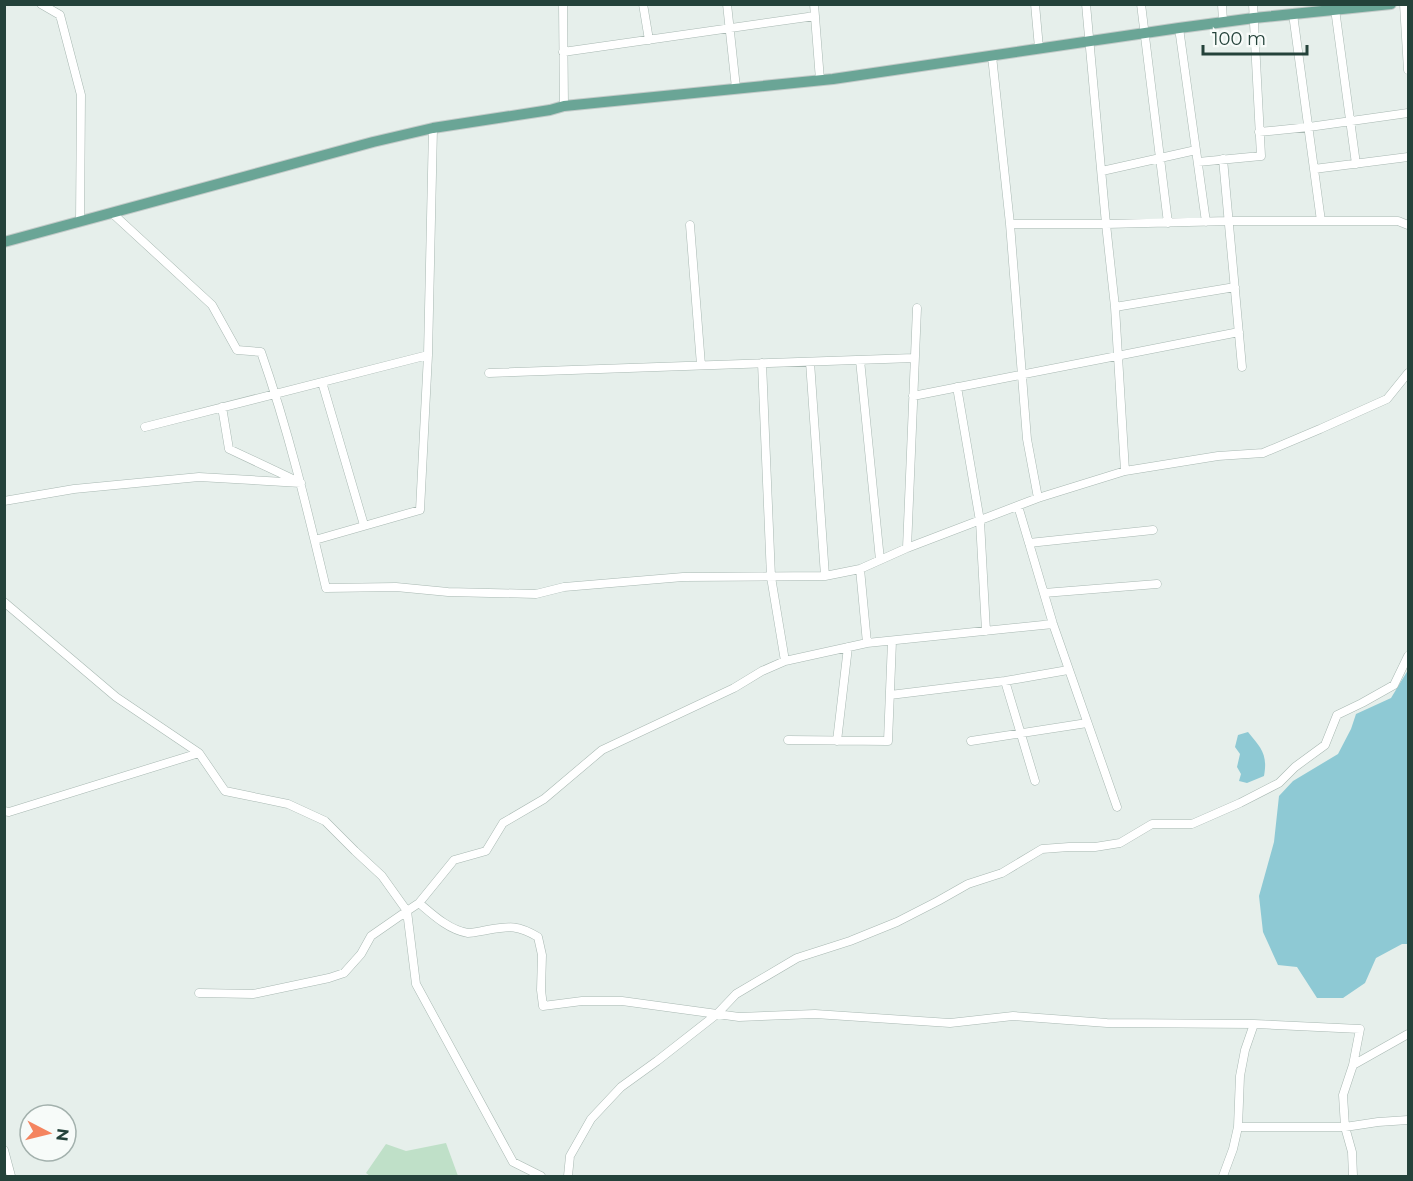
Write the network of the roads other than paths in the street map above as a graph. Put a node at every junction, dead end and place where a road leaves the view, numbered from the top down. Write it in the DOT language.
graph roads {
  1 [pos="40,4"];
  2 [pos="60,4"];
  3 [pos="563,4"];
  4 [pos="643,4"];
  5 [pos="727,4"];
  6 [pos="814,4"];
  7 [pos="1035,4"];
  8 [pos="1086,4"];
  9 [pos="1141,4"];
  10 [pos="1222,4"];
  11 [pos="1253,4"];
  12 [pos="1391,4"];
  13 [pos="1404,4"];
  14 [pos="1335,9"];
  15 [pos="1293,14"];
  16 [pos="60,15"];
  17 [pos="815,16"];
  18 [pos="1254,18"];
  19 [pos="1222,22"];
  20 [pos="729,28"];
  21 [pos="1179,28"];
  22 [pos="1144,33"];
  23 [pos="649,40"];
  24 [pos="1090,40"];
  25 [pos="1039,48"];
  26 [pos="564,52"];
  27 [pos="992,56"];
  28 [pos="1408,70"];
  29 [pos="820,80"];
  30 [pos="736,88"];
  31 [pos="564,106"];
  32 [pos="1408,113"];
  33 [pos="1351,121"];
  34 [pos="1309,127"];
  35 [pos="433,128"];
  36 [pos="1259,132"];
  37 [pos="1196,150"];
  38 [pos="1408,157"];
  39 [pos="1160,158"];
  40 [pos="1223,159"];
  41 [pos="1198,162"];
  42 [pos="1356,164"];
  43 [pos="1314,169"];
  44 [pos="1102,171"];
  45 [pos="112,213"];
  46 [pos="1229,221"];
  47 [pos="1321,221"];
  48 [pos="80,222"];
  49 [pos="1206,222"];
  50 [pos="1168,223"];
  51 [pos="1010,224"];
  52 [pos="1106,224"];
  53 [pos="690,225"];
  54 [pos="1408,225"];
  55 [pos="4,242"];
  56 [pos="1235,287"];
  57 [pos="1115,307"];
  58 [pos="917,308"];
  59 [pos="1239,332"];
  60 [pos="428,355"];
  61 [pos="1118,355"];
  62 [pos="914,358"];
  63 [pos="860,360"];
  64 [pos="810,362"];
  65 [pos="762,363"];
  66 [pos="701,365"];
  67 [pos="1242,367"];
  68 [pos="489,372"];
  69 [pos="1408,373"];
  70 [pos="1022,374"];
  71 [pos="322,382"];
  72 [pos="957,387"];
  73 [pos="276,394"];
  74 [pos="913,396"];
  75 [pos="222,407"];
  76 [pos="146,428"];
  77 [pos="1125,471"];
  78 [pos="301,483"];
  79 [pos="1038,498"];
  80 [pos="4,501"];
  81 [pos="1018,506"];
  82 [pos="980,520"];
  83 [pos="364,525"];
  84 [pos="1153,530"];
  85 [pos="315,540"];
  86 [pos="1029,543"];
  87 [pos="907,548"];
  88 [pos="880,560"];
  89 [pos="860,569"];
  90 [pos="825,576"];
  91 [pos="771,577"];
  92 [pos="1157,584"];
  93 [pos="1044,593"];
  94 [pos="4,602"];
  95 [pos="1053,624"];
  96 [pos="986,631"];
  97 [pos="892,641"];
  98 [pos="867,643"];
  99 [pos="848,647"];
  100 [pos="1408,656"];
  101 [pos="785,661"];
  102 [pos="1068,670"];
  103 [pos="1005,681"];
  104 [pos="890,695"];
  105 [pos="1087,723"];
  106 [pos="1021,733"];
  107 [pos="788,740"];
  108 [pos="837,741"];
  109 [pos="971,741"];
  110 [pos="199,753"];
  111 [pos="1035,781"];
  112 [pos="1117,807"];
  113 [pos="4,811"];
  114 [pos="419,903"];
  115 [pos="407,911"];
  116 [pos="199,993"];
  117 [pos="717,1014"];
  118 [pos="1254,1024"];
  119 [pos="1408,1034"];
  120 [pos="1353,1065"];
  121 [pos="1408,1120"];
  122 [pos="1238,1126"];
  123 [pos="1345,1127"];
  124 [pos="4,1150"];
  125 [pos="11,1176"];
  126 [pos="541,1176"];
  127 [pos="568,1176"];
  128 [pos="1223,1176"];
  129 [pos="1353,1176"];
  1 -- 16 [label="street"];
  2 -- 16 [label="street"];
  3 -- 26 [label="street"];
  4 -- 23 [label="street"];
  5 -- 20 [label="street"];
  6 -- 17 [label="street"];
  7 -- 25 [label="street"];
  8 -- 24 [label="street"];
  9 -- 22 [label="street"];
  10 -- 19 [label="street"];
  11 -- 18 [label="street"];
  12 -- 14 [label="main road"];
  13 -- 28 [label="street"];
  14 -- 15 [label="main road"];
  14 -- 33 [label="street"];
  15 -- 18 [label="main road"];
  15 -- 34 [label="street"];
  16 -- 48 [label="street"];
  17 -- 20 [label="street"];
  17 -- 29 [label="street"];
  18 -- 19 [label="main road"];
  18 -- 36 [label="street"];
  19 -- 21 [label="main road"];
  20 -- 23 [label="street"];
  20 -- 30 [label="street"];
  21 -- 22 [label="main road"];
  21 -- 37 [label="street"];
  22 -- 24 [label="main road"];
  22 -- 39 [label="street"];
  23 -- 26 [label="street"];
  24 -- 25 [label="main road"];
  24 -- 44 [label="street"];
  25 -- 27 [label="main road"];
  26 -- 31 [label="street"];
  27 -- 29 [label="main road"];
  27 -- 51 [label="street"];
  29 -- 30 [label="main road"];
  30 -- 31 [label="main road"];
  31 -- 35 [label="main road"];
  32 -- 33 [label="street"];
  33 -- 34 [label="street"];
  33 -- 42 [label="street"];
  34 -- 36 [label="street"];
  34 -- 43 [label="street"];
  35 -- 45 [label="main road"];
  35 -- 60 [label="street"];
  36 -- 40 [label="street"];
  37 -- 39 [label="street"];
  37 -- 41 [label="street"];
  38 -- 42 [label="street"];
  39 -- 44 [label="street"];
  39 -- 50 [label="street"];
  40 -- 41 [label="street"];
  40 -- 46 [label="street"];
  41 -- 49 [label="street"];
  42 -- 43 [label="street"];
  43 -- 47 [label="street"];
  44 -- 52 [label="street"];
  45 -- 48 [label="main road"];
  45 -- 73 [label="street"];
  46 -- 47 [label="street"];
  46 -- 49 [label="street"];
  46 -- 56 [label="street"];
  47 -- 54 [label="street"];
  48 -- 55 [label="main road"];
  49 -- 50 [label="street"];
  50 -- 52 [label="street"];
  51 -- 52 [label="street"];
  51 -- 70 [label="street"];
  52 -- 57 [label="street"];
  53 -- 66 [label="street"];
  56 -- 57 [label="street"];
  56 -- 59 [label="street"];
  57 -- 61 [label="street"];
  58 -- 62 [label="street"];
  59 -- 61 [label="street"];
  59 -- 67 [label="street"];
  60 -- 71 [label="street"];
  60 -- 83 [label="street"];
  61 -- 70 [label="street"];
  61 -- 77 [label="street"];
  62 -- 63 [label="street"];
  62 -- 74 [label="street"];
  63 -- 64 [label="street"];
  63 -- 88 [label="street"];
  64 -- 65 [label="street"];
  64 -- 90 [label="street"];
  65 -- 66 [label="street"];
  65 -- 91 [label="street"];
  66 -- 68 [label="street"];
  69 -- 77 [label="street"];
  70 -- 72 [label="street"];
  70 -- 79 [label="street"];
  71 -- 73 [label="street"];
  71 -- 83 [label="street"];
  72 -- 74 [label="street"];
  72 -- 82 [label="street"];
  73 -- 75 [label="street"];
  73 -- 78 [label="street"];
  74 -- 87 [label="street"];
  75 -- 76 [label="street"];
  75 -- 78 [label="street"];
  77 -- 79 [label="street"];
  78 -- 80 [label="street"];
  78 -- 85 [label="street"];
  79 -- 81 [label="street"];
  81 -- 82 [label="street"];
  81 -- 86 [label="street"];
  82 -- 87 [label="street"];
  82 -- 96 [label="street"];
  83 -- 85 [label="street"];
  84 -- 86 [label="street"];
  85 -- 91 [label="street"];
  86 -- 93 [label="street"];
  87 -- 88 [label="street"];
  88 -- 89 [label="street"];
  89 -- 90 [label="street"];
  89 -- 98 [label="street"];
  90 -- 91 [label="street"];
  91 -- 101 [label="street"];
  92 -- 93 [label="street"];
  93 -- 95 [label="street"];
  94 -- 110 [label="street"];
  95 -- 96 [label="street"];
  95 -- 102 [label="street"];
  96 -- 97 [label="street"];
  97 -- 98 [label="street"];
  97 -- 104 [label="street"];
  98 -- 99 [label="street"];
  99 -- 101 [label="street"];
  99 -- 108 [label="street"];
  100 -- 117 [label="street"];
  101 -- 114 [label="street"];
  102 -- 103 [label="street"];
  102 -- 105 [label="street"];
  103 -- 104 [label="street"];
  103 -- 106 [label="street"];
  104 -- 108 [label="street"];
  105 -- 106 [label="street"];
  105 -- 112 [label="street"];
  106 -- 109 [label="street"];
  106 -- 111 [label="street"];
  107 -- 108 [label="street"];
  110 -- 113 [label="street"];
  110 -- 115 [label="street"];
  114 -- 115 [label="street"];
  114 -- 117 [label="street"];
  115 -- 116 [label="street"];
  115 -- 126 [label="street"];
  117 -- 118 [label="street"];
  117 -- 127 [label="street"];
  118 -- 120 [label="street"];
  118 -- 122 [label="street"];
  119 -- 120 [label="street"];
  120 -- 123 [label="street"];
  121 -- 123 [label="street"];
  122 -- 123 [label="street"];
  122 -- 128 [label="street"];
  123 -- 129 [label="street"];
  124 -- 125 [label="street"];
}
